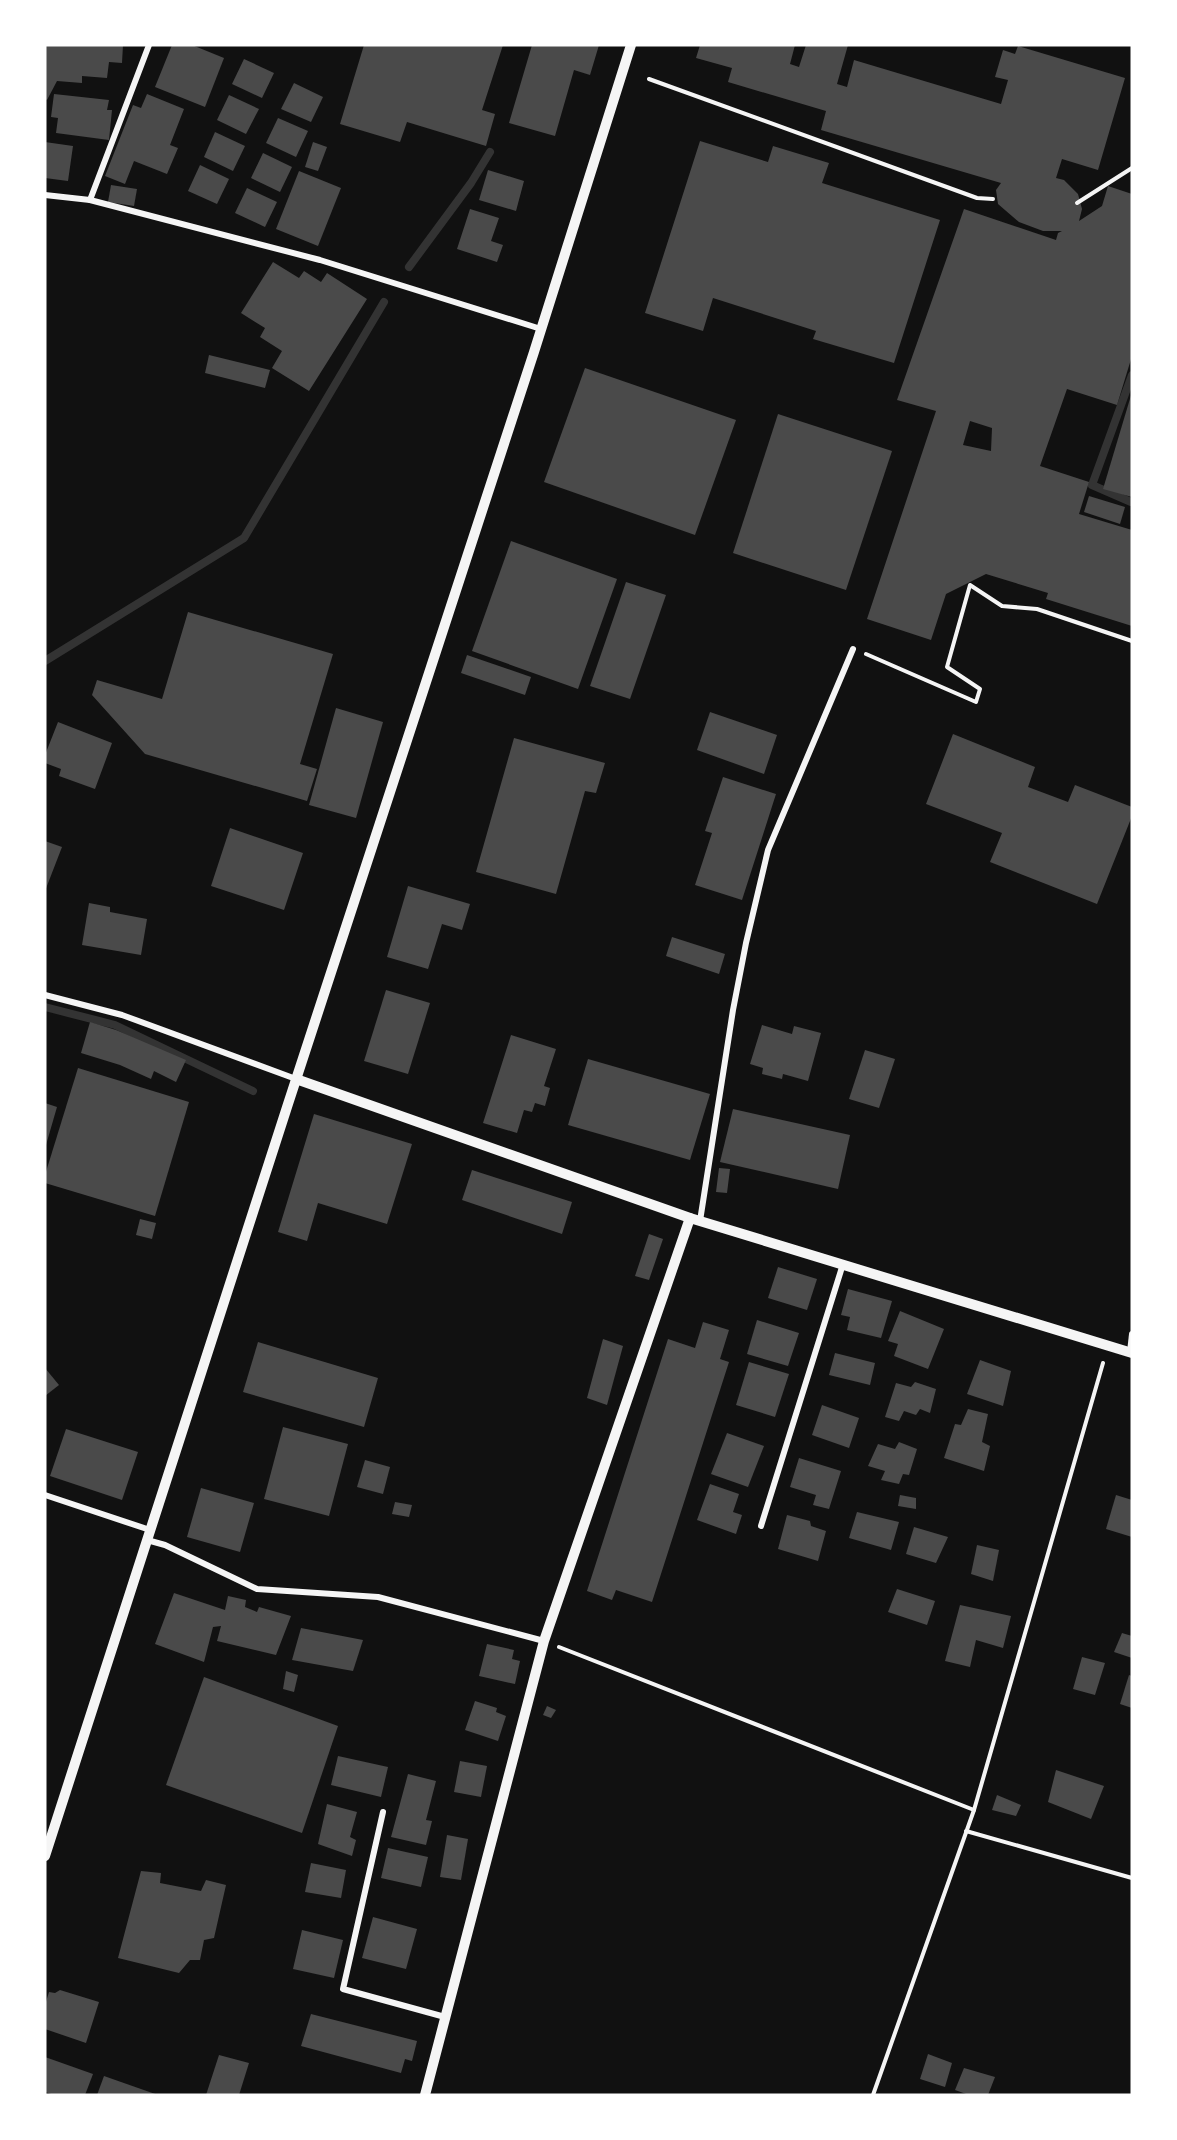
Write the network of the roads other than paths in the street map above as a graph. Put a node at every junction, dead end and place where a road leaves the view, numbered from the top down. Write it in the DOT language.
graph roads {
  1 [pos="149,45"];
  2 [pos="631,45"];
  3 [pos="45,195"];
  4 [pos="90,200"];
  5 [pos="541,329"];
  6 [pos="853,649"];
  7 [pos="45,995"];
  8 [pos="296,1079"];
  9 [pos="695,1219"];
  10 [pos="843,1264"];
  11 [pos="1132,1334"];
  12 [pos="1131,1353"];
  13 [pos="45,1495"];
  14 [pos="761,1526"];
  15 [pos="149,1535"];
  16 [pos="543,1641"];
  17 [pos="383,1812"];
  18 [pos="45,1856"];
  19 [pos="445,2017"];
  20 [pos="425,2095"];
  1 -- 4 [label="street"];
  2 -- 5 [label="street"];
  3 -- 4 [label="street"];
  4 -- 5 [label="street"];
  5 -- 8 [label="street"];
  6 -- 9 [label="street"];
  7 -- 8 [label="street"];
  8 -- 9 [label="street"];
  8 -- 15 [label="street"];
  9 -- 10 [label="street"];
  9 -- 16 [label="street"];
  10 -- 12 [label="street"];
  10 -- 14 [label="street"];
  11 -- 12 [label="street"];
  13 -- 15 [label="street"];
  15 -- 16 [label="street"];
  15 -- 18 [label="street"];
  16 -- 19 [label="street"];
  17 -- 19 [label="street"];
  19 -- 20 [label="street"];
}
